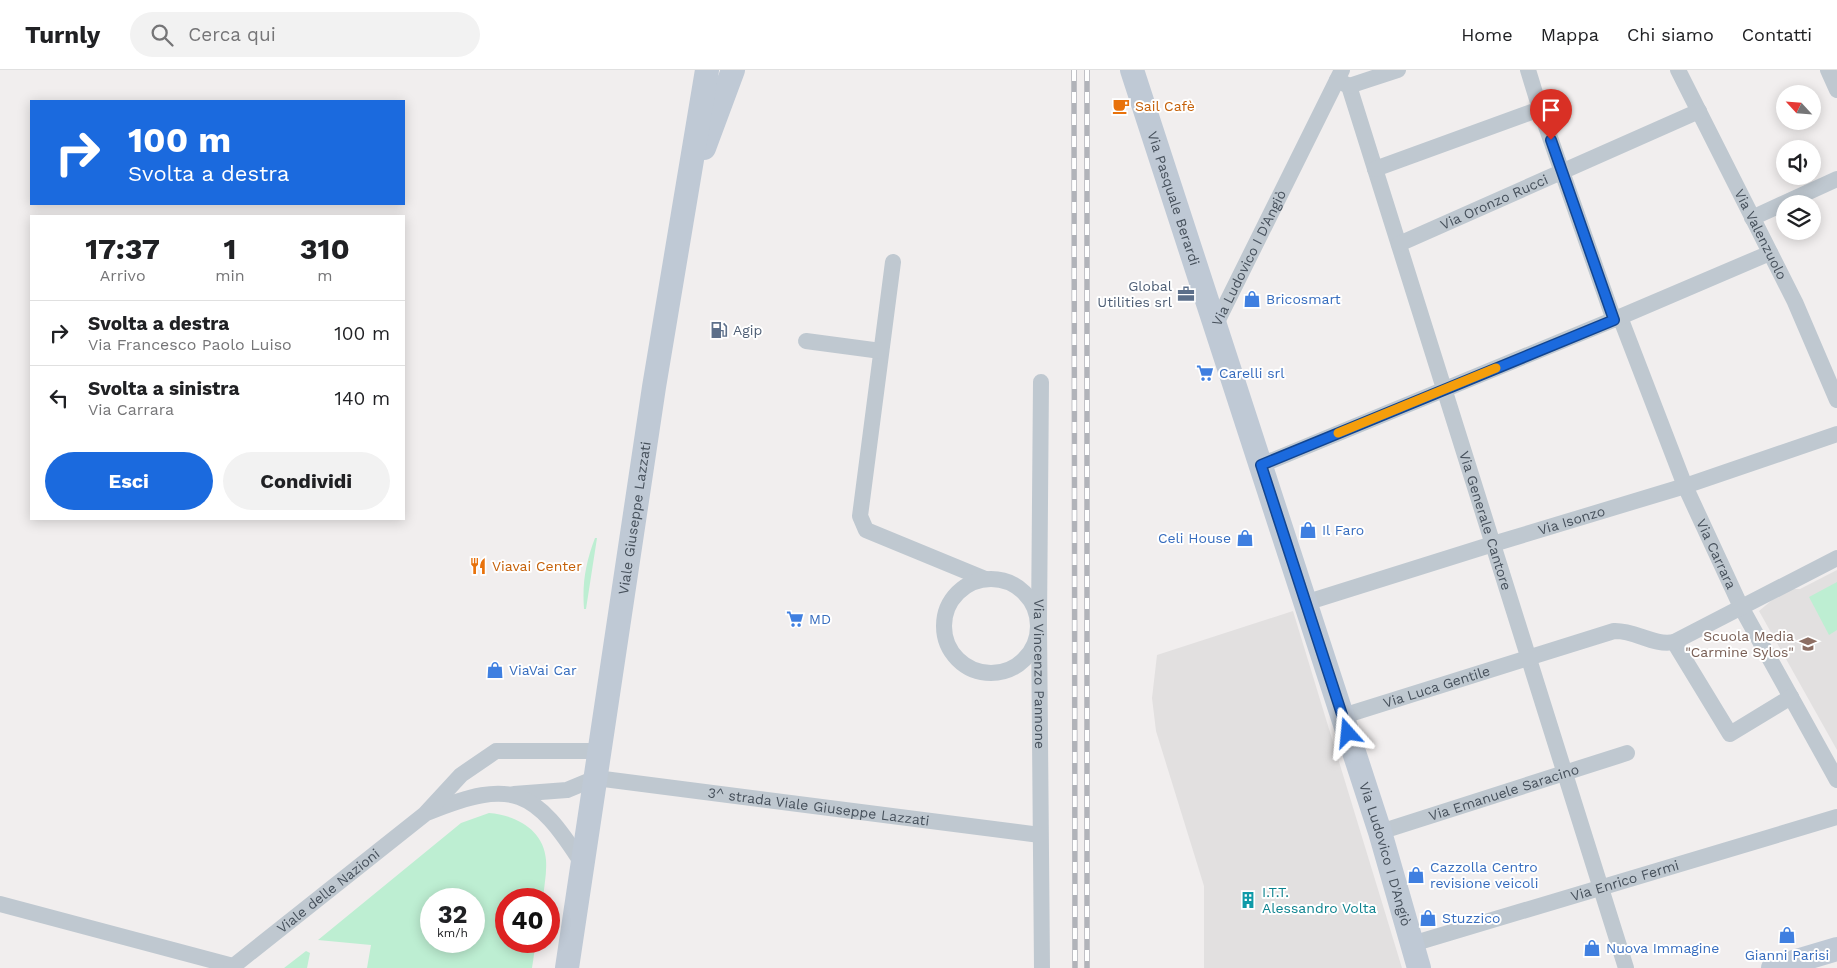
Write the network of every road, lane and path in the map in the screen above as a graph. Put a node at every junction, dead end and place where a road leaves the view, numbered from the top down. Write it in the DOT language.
graph roads {
  1 [pos="707,70"];
  2 [pos="732,70"];
  3 [pos="1132,70"];
  4 [pos="1398,70"];
  5 [pos="1528,70"];
  6 [pos="1678,70"];
  7 [pos="1828,70"];
  8 [pos="1343,79"];
  9 [pos="1837,90"];
  10 [pos="1540,109"];
  11 [pos="1699,112"];
  12 [pos="1375,169"];
  13 [pos="1561,170"];
  14 [pos="1837,179"];
  15 [pos="685,199"];
  16 [pos="1752,218"];
  17 [pos="1399,244"];
  18 [pos="1770,253"];
  19 [pos="893,262"];
  20 [pos="1617,318"];
  21 [pos="1215,326"];
  22 [pos="806,341"];
  23 [pos="881,351"];
  24 [pos="1041,382"];
  25 [pos="1444,390"];
  26 [pos="1837,400"];
  27 [pos="1837,434"];
  28 [pos="1261,465"];
  29 [pos="1685,486"];
  30 [pos="1493,544"];
  31 [pos="1837,558"];
  32 [pos="984,579"];
  33 [pos="1305,603"];
  34 [pos="1741,607"];
  35 [pos="1039,624"];
  36 [pos="1674,642"];
  37 [pos="1530,658"];
  38 [pos="1791,697"];
  39 [pos="1343,716"];
  40 [pos="600,751"];
  41 [pos="1627,753"];
  42 [pos="1566,771"];
  43 [pos="596,778"];
  44 [pos="1837,780"];
  45 [pos="514,794"];
  46 [pos="425,814"];
  47 [pos="1837,817"];
  48 [pos="1380,832"];
  49 [pos="1040,834"];
  50 [pos="583,865"];
  51 [pos="1602,886"];
  52 [pos="0,904"];
  53 [pos="1412,944"];
  54 [pos="1837,949"];
  55 [pos="232,967"];
  56 [pos="567,968"];
  57 [pos="1042,968"];
  58 [pos="1419,968"];
  59 [pos="1626,968"];
  60 [pos="1773,968"];
  1 -- 15 [label="street, Viale Giuseppe Lazzati"];
  2 -- 15 [label="street"];
  3 -- 21 [label="street, Via Pasquale Berardi"];
  4 -- 8 [label="street"];
  5 -- 10 [label="street, Via Carrara"];
  6 -- 11 [label="street, Via Valenzuolo"];
  7 -- 9 [label="street"];
  8 -- 12 [label="street, Via Generale Cantore"];
  8 -- 21 [label="street, Via Ludovico I D'Angiò"];
  10 -- 12 [label="street"];
  10 -- 13 [label="street, Via Carrara"];
  11 -- 13 [label="street, Via Oronzo Rucci"];
  11 -- 16 [label="street, Via Valenzuolo"];
  12 -- 17 [label="street, Via Generale Cantore"];
  13 -- 17 [label="street, Via Oronzo Rucci"];
  13 -- 20 [label="street, Via Carrara"];
  14 -- 16 [label="street"];
  15 -- 40 [label="street, Viale Giuseppe Lazzati"];
  16 -- 18 [label="street, Via Valenzuolo"];
  17 -- 25 [label="street, Via Generale Cantore"];
  18 -- 20 [label="street"];
  18 -- 26 [label="street, Via Valenzuolo"];
  19 -- 23 [label="street"];
  20 -- 25 [label="street"];
  20 -- 29 [label="street, Via Carrara"];
  21 -- 28 [label="street, Via Ludovico I D'Angiò"];
  22 -- 23 [label="street"];
  23 -- 32 [label="street"];
  24 -- 35 [label="street, Via Vincenzo Pannone"];
  25 -- 28 [label="street"];
  25 -- 30 [label="street, Via Generale Cantore"];
  27 -- 29 [label="street, Via Isonzo"];
  28 -- 33 [label="street, Via Ludovico I D'Angiò"];
  29 -- 30 [label="street, Via Isonzo"];
  29 -- 34 [label="street, Via Carrara"];
  30 -- 33 [label="street, Via Isonzo"];
  30 -- 37 [label="street, Via Generale Cantore"];
  31 -- 34 [label="street"];
  32 -- 35 [label="street"];
  32 -- 35 [label="street"];
  33 -- 39 [label="street, Via Ludovico I D'Angiò"];
  34 -- 36 [label="street"];
  34 -- 38 [label="street, Via Carrara"];
  35 -- 49 [label="street, Via Vincenzo Pannone"];
  36 -- 37 [label="street, Via Luca Gentile"];
  36 -- 38 [label="street"];
  37 -- 39 [label="street, Via Luca Gentile"];
  37 -- 42 [label="street, Via Generale Cantore"];
  38 -- 44 [label="street, Via Carrara"];
  39 -- 48 [label="street, Via Ludovico I D'Angiò"];
  40 -- 43 [label="street, Viale Giuseppe Lazzati"];
  40 -- 46 [label="street, Viale delle Nazioni"];
  41 -- 42 [label="street, Via Emanuele Saracino"];
  42 -- 48 [label="street, Via Emanuele Saracino"];
  42 -- 51 [label="street, Via Generale Cantore"];
  43 -- 45 [label="street"];
  43 -- 49 [label="street, 3^ strada Viale Giuseppe Lazzati"];
  43 -- 50 [label="street, Viale Giuseppe Lazzati"];
  45 -- 46 [label="street, Viale delle Nazioni"];
  45 -- 50 [label="street, Viale delle Nazioni"];
  46 -- 55 [label="street, Viale delle Nazioni"];
  47 -- 51 [label="street, Via Enrico Fermi"];
  48 -- 53 [label="street, Via Ludovico I D'Angiò"];
  49 -- 57 [label="street, Via Vincenzo Pannone"];
  50 -- 56 [label="street, Viale Giuseppe Lazzati"];
  51 -- 53 [label="street, Via Enrico Fermi"];
  51 -- 59 [label="street, Via Generale Cantore"];
  52 -- 55 [label="street"];
  53 -- 58 [label="street, Via Ludovico I D'Angiò"];
  54 -- 60 [label="street"];
}
